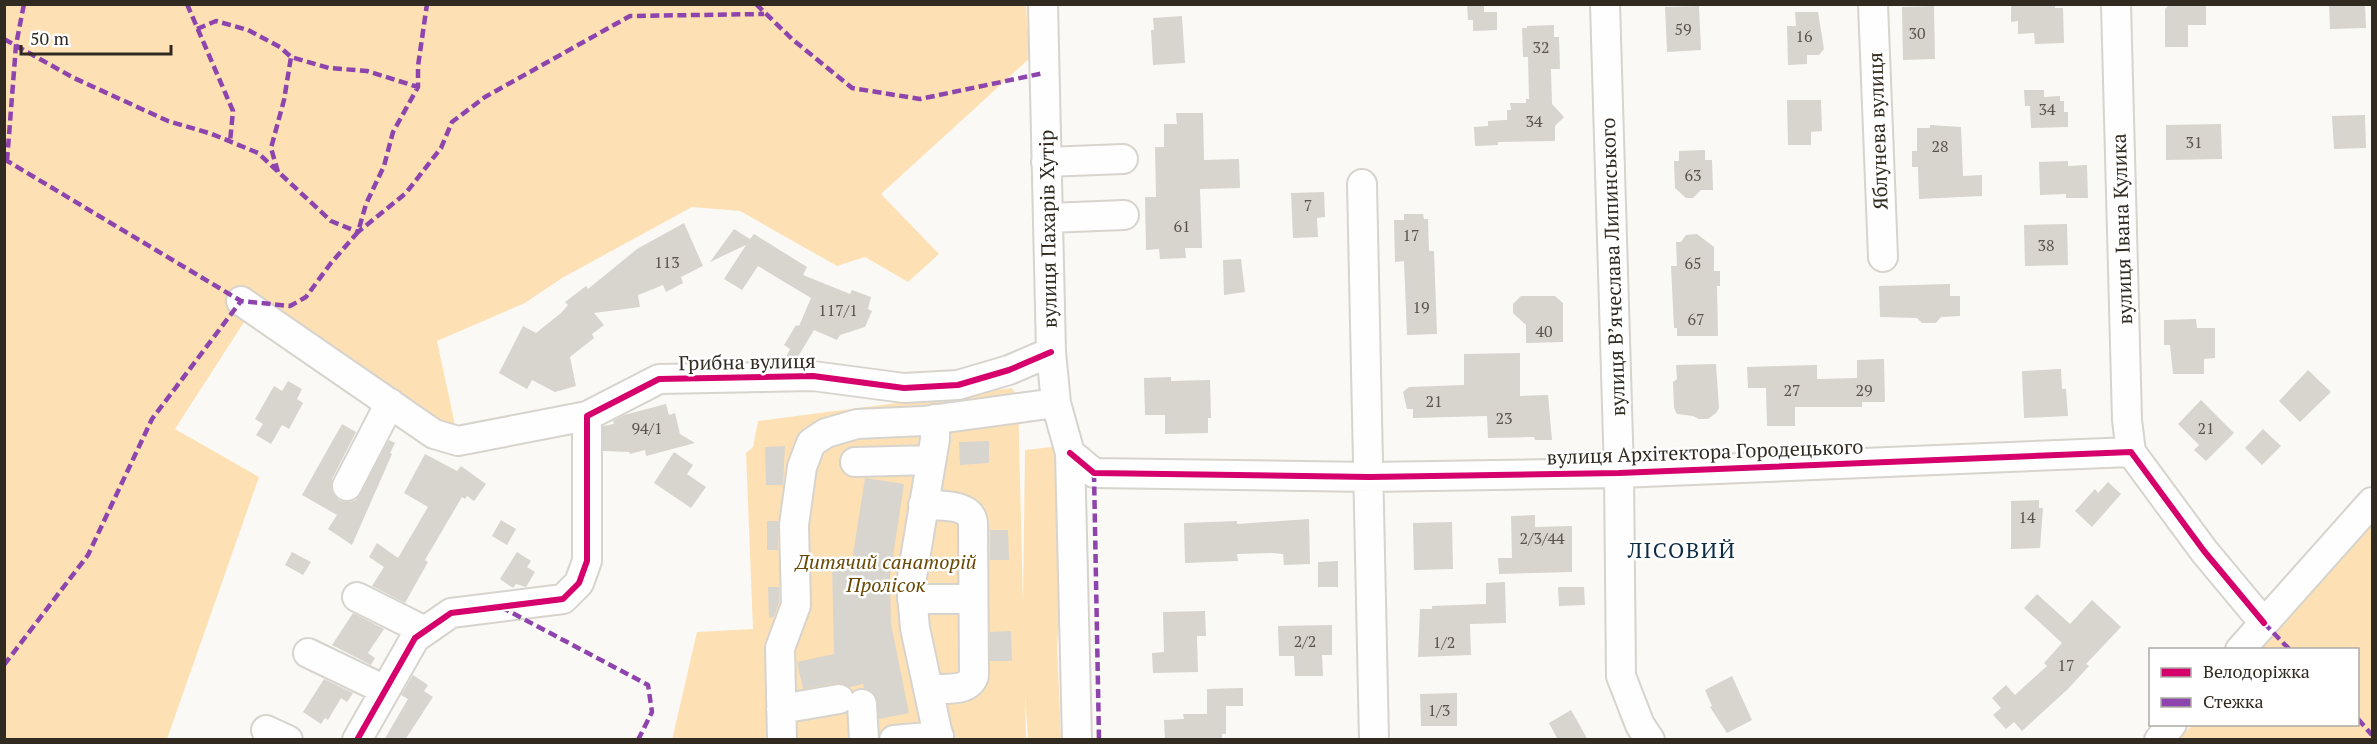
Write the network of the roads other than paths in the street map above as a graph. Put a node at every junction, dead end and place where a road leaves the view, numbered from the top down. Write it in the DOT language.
graph roads {
  1 [pos="1043,4"];
  2 [pos="1605,4"];
  3 [pos="1873,4"];
  4 [pos="2116,4"];
  5 [pos="1123,159"];
  6 [pos="1046,162"];
  7 [pos="1362,184"];
  8 [pos="1124,215"];
  9 [pos="1048,218"];
  10 [pos="1883,257"];
  11 [pos="241,301"];
  12 [pos="1051,352"];
  13 [pos="390,403"];
  14 [pos="1056,403"];
  15 [pos="587,416"];
  16 [pos="935,419"];
  17 [pos="1070,453"];
  18 [pos="2131,453"];
  19 [pos="879,458"];
  20 [pos="931,460"];
  21 [pos="1619,473"];
  22 [pos="1370,477"];
  23 [pos="347,486"];
  24 [pos="2373,502"];
  25 [pos="923,505"];
  26 [pos="357,597"];
  27 [pos="912,599"];
  28 [pos="974,599"];
  29 [pos="2265,623"];
  30 [pos="425,631"];
  31 [pos="2243,648"];
  32 [pos="308,653"];
  33 [pos="928,689"];
  34 [pos="385,690"];
  35 [pos="781,709"];
  36 [pos="2170,726"];
  37 [pos="890,735"];
  38 [pos="939,738"];
  39 [pos="357,740"];
  40 [pos="782,740"];
  41 [pos="1077,740"];
  42 [pos="1374,740"];
  43 [pos="1650,740"];
  44 [pos="2158,740"];
  1 -- 6 [label="street, вулиця Пахарів Хутір"];
  2 -- 21 [label="street, вулиця Вʼячеслава Липинського"];
  3 -- 10 [label="street, Яблунева вулиця"];
  4 -- 18 [label="street, вулиця Івана Кулика"];
  5 -- 6 [label="street"];
  6 -- 9 [label="street, вулиця Пахарів Хутір"];
  7 -- 22 [label="street"];
  8 -- 9 [label="street"];
  9 -- 12 [label="street, вулиця Пахарів Хутір"];
  11 -- 13 [label="street, Грибна вулиця"];
  12 -- 14 [label="street, вулиця Пахарів Хутір"];
  12 -- 15 [label="street, Грибна вулиця"];
  13 -- 15 [label="street, Грибна вулиця"];
  13 -- 23 [label="street"];
  14 -- 16 [label="street"];
  14 -- 17 [label="street, вулиця Пахарів Хутір"];
  15 -- 30 [label="street"];
  16 -- 20 [label="street"];
  16 -- 35 [label="street"];
  17 -- 22 [label="street, вулиця Архітектора Городецького"];
  17 -- 41 [label="street, вулиця Пахарів Хутір"];
  18 -- 21 [label="street, вулиця Архітектора Городецького"];
  18 -- 29 [label="street"];
  19 -- 20 [label="street"];
  20 -- 25 [label="street"];
  21 -- 22 [label="street, вулиця Архітектора Городецького"];
  21 -- 43 [label="street, вулиця Вʼячеслава Липинського"];
  22 -- 42 [label="street"];
  24 -- 29 [label="street"];
  25 -- 27 [label="street"];
  25 -- 28 [label="street"];
  26 -- 30 [label="street"];
  27 -- 28 [label="street"];
  27 -- 33 [label="street"];
  28 -- 33 [label="street"];
  29 -- 31 [label="street"];
  30 -- 34 [label="street"];
  32 -- 34 [label="street"];
  33 -- 38 [label="street"];
  34 -- 39 [label="street"];
  35 -- 37 [label="street"];
  35 -- 40 [label="street"];
  36 -- 44 [label="street"];
  37 -- 38 [label="street"];
}
